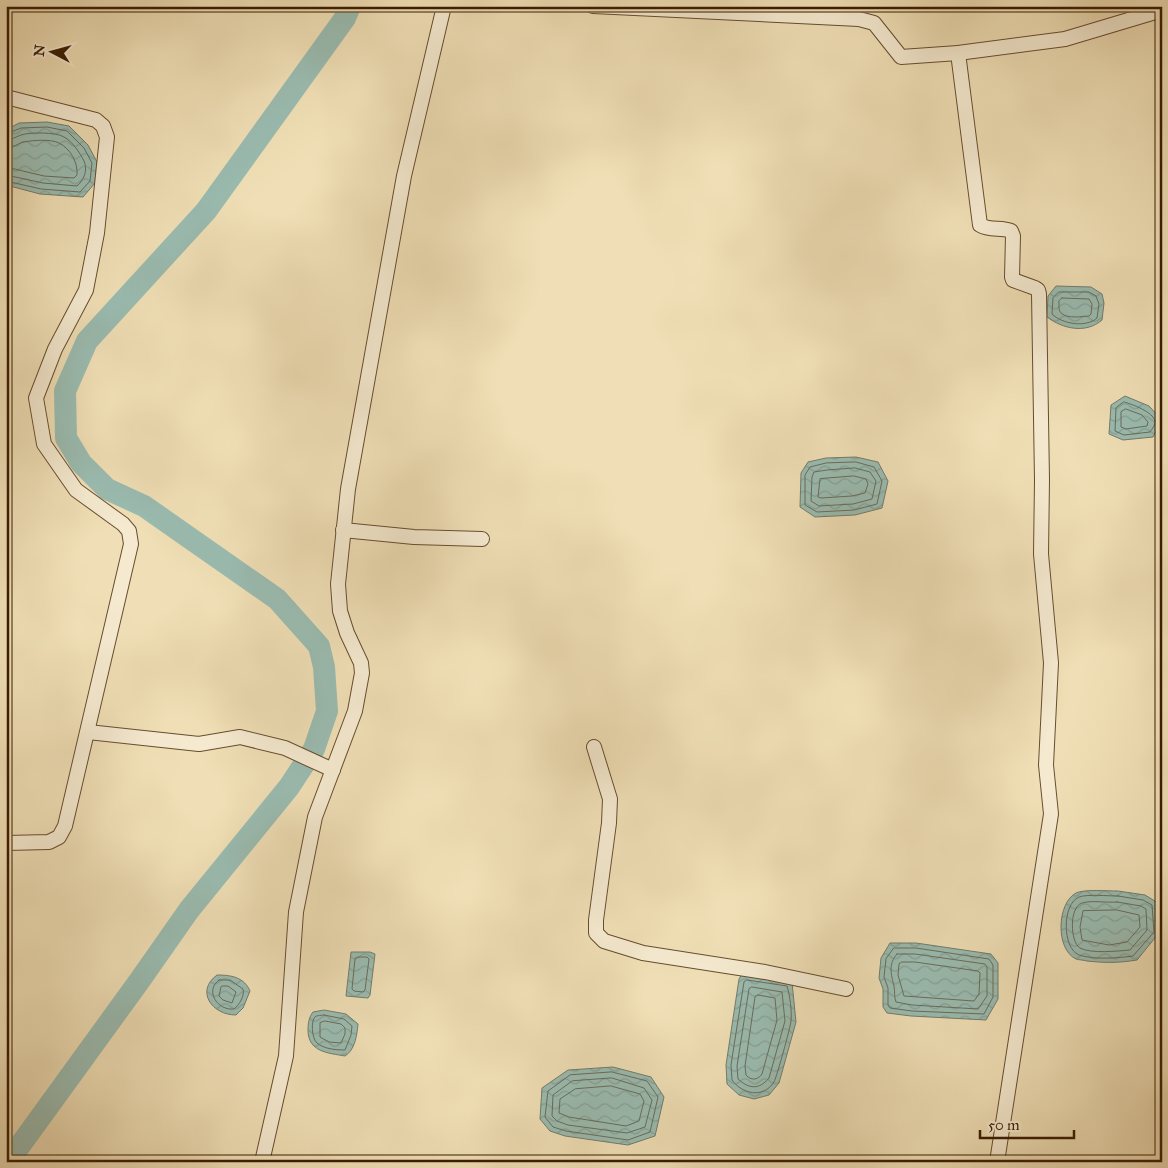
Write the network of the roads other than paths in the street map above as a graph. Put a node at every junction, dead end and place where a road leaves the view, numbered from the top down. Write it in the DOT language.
graph roads {
  1 [pos="444,6"];
  2 [pos="593,6"];
  3 [pos="1162,10"];
  4 [pos="958,53"];
  5 [pos="6,97"];
  6 [pos="343,530"];
  7 [pos="482,539"];
  8 [pos="88,732"];
  9 [pos="594,747"];
  10 [pos="330,769"];
  11 [pos="6,843"];
  12 [pos="846,989"];
  13 [pos="262,1162"];
  14 [pos="997,1162"];
  1 -- 6 [label="street"];
  2 -- 4 [label="street"];
  3 -- 4 [label="street"];
  4 -- 14 [label="street"];
  5 -- 8 [label="street"];
  6 -- 7 [label="street"];
  6 -- 10 [label="street"];
  8 -- 10 [label="street"];
  8 -- 11 [label="street"];
  9 -- 12 [label="street"];
  10 -- 13 [label="street"];
}
